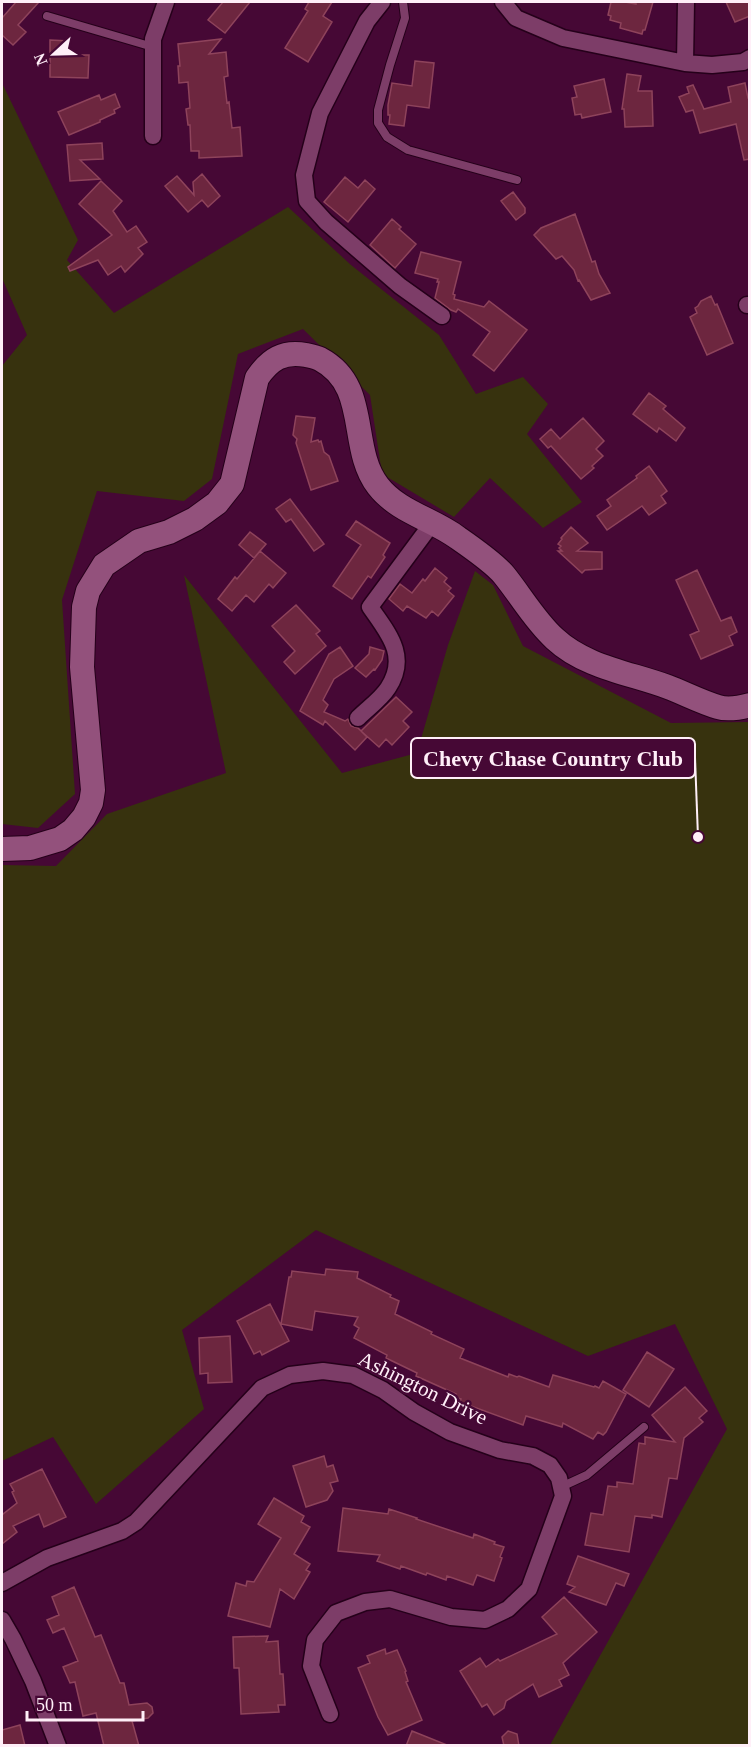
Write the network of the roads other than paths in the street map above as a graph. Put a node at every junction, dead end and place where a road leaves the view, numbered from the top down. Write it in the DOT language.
graph roads {
  1 [pos="166,2"];
  2 [pos="382,2"];
  3 [pos="403,2"];
  4 [pos="502,2"];
  5 [pos="686,2"];
  6 [pos="47,16"];
  7 [pos="153,47"];
  8 [pos="750,58"];
  9 [pos="685,63"];
  10 [pos="153,136"];
  11 [pos="517,180"];
  12 [pos="442,316"];
  13 [pos="433,522"];
  14 [pos="750,705"];
  15 [pos="358,717"];
  16 [pos="2,849"];
  17 [pos="644,1426"];
  18 [pos="561,1487"];
  19 [pos="2,1582"];
  20 [pos="2,1620"];
  21 [pos="330,1714"];
  22 [pos="58,1746"];
  1 -- 7 [label="street"];
  2 -- 12 [label="street"];
  3 -- 11 [label="lane"];
  4 -- 9 [label="street"];
  5 -- 9 [label="street"];
  6 -- 7 [label="lane"];
  7 -- 10 [label="street"];
  8 -- 9 [label="street"];
  13 -- 14 [label="main road"];
  13 -- 15 [label="street"];
  13 -- 16 [label="main road"];
  17 -- 18 [label="lane"];
  18 -- 19 [label="street, Ashington Drive"];
  18 -- 21 [label="street"];
  20 -- 22 [label="street"];
}
